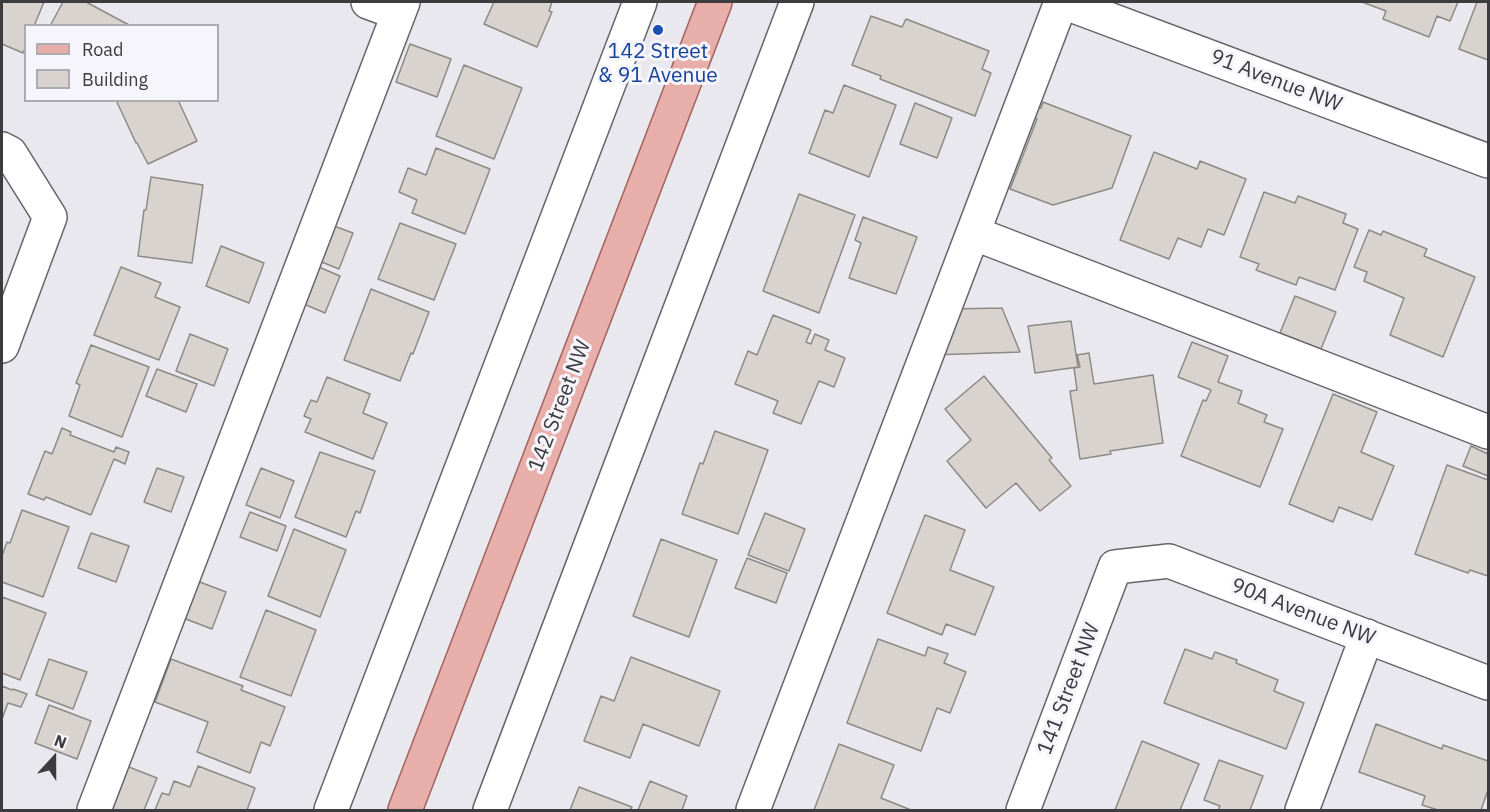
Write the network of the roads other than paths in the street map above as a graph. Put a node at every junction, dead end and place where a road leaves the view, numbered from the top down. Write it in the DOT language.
graph roads {
  1 [pos="368,2"];
  2 [pos="640,2"];
  3 [pos="715,2"];
  4 [pos="796,2"];
  5 [pos="1062,2"];
  6 [pos="400,7"];
  7 [pos="2,149"];
  8 [pos="1488,161"];
  9 [pos="973,233"];
  10 [pos="2,346"];
  11 [pos="1488,432"];
  12 [pos="1115,567"];
  13 [pos="1367,636"];
  14 [pos="1488,683"];
  15 [pos="94,810"];
  16 [pos="331,810"];
  17 [pos="405,810"];
  18 [pos="490,810"];
  19 [pos="753,810"];
  20 [pos="1023,810"];
  21 [pos="1302,810"];
  1 -- 6 [label="street"];
  2 -- 16 [label="street"];
  3 -- 17 [label="main road, 142 Street NW"];
  4 -- 18 [label="street"];
  5 -- 8 [label="street, 91 Avenue NW"];
  5 -- 9 [label="street"];
  6 -- 15 [label="street"];
  7 -- 10 [label="street"];
  9 -- 11 [label="street"];
  9 -- 19 [label="street"];
  12 -- 13 [label="street, 90A Avenue NW"];
  12 -- 20 [label="street, 141 Street NW"];
  13 -- 14 [label="street, 90A Avenue NW"];
  13 -- 21 [label="street"];
}
